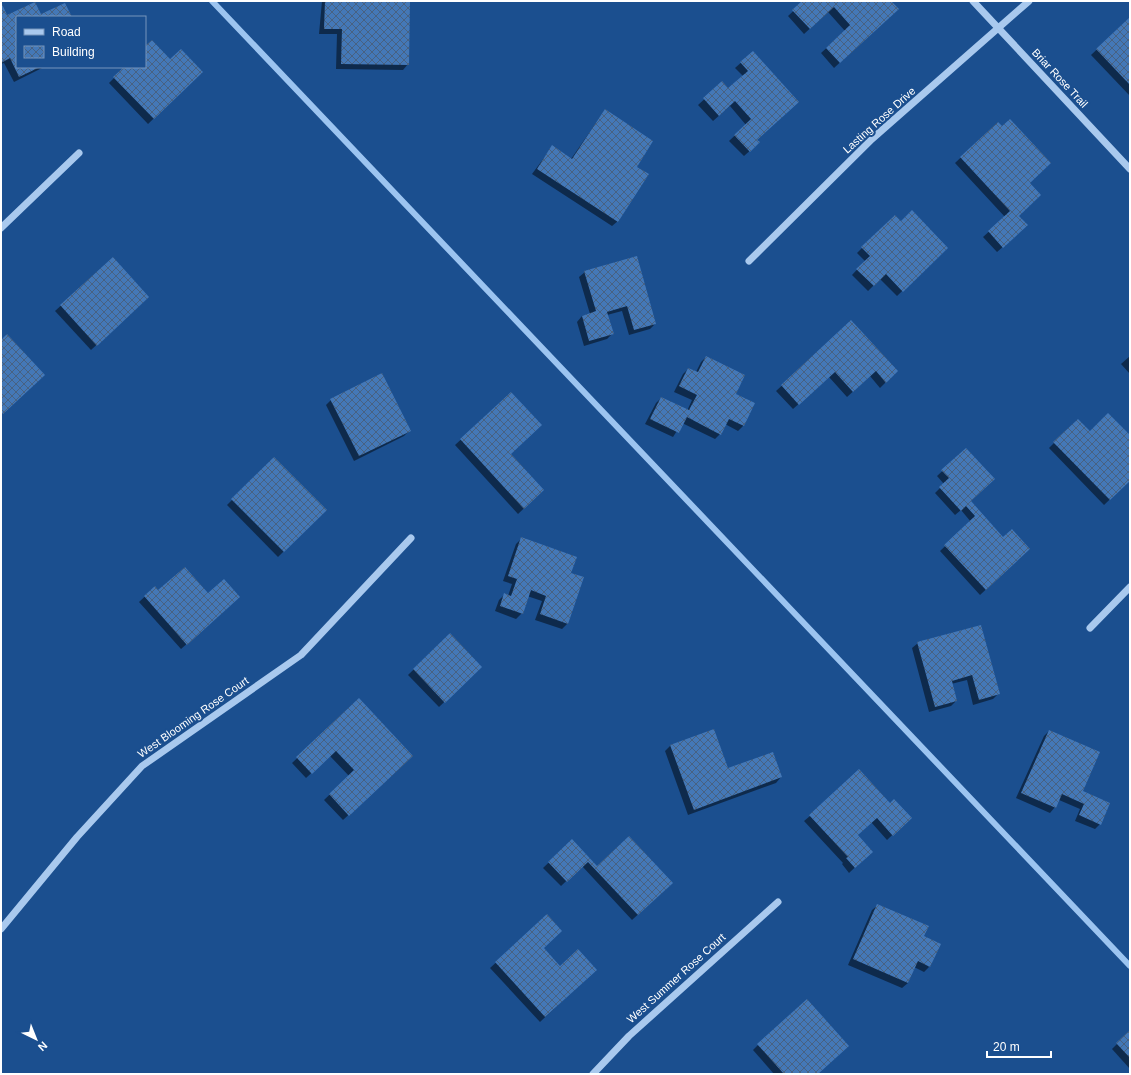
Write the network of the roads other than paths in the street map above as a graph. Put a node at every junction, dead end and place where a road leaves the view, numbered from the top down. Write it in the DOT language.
graph roads {
  1 [pos="973,1"];
  2 [pos="1029,1"];
  3 [pos="999,28"];
  4 [pos="79,153"];
  5 [pos="1130,170"];
  6 [pos="1,228"];
  7 [pos="749,261"];
  8 [pos="411,538"];
  9 [pos="1130,587"];
  10 [pos="1090,628"];
  11 [pos="778,902"];
  12 [pos="1,929"];
  13 [pos="593,1074"];
  1 -- 3 [label="street, Briar Rose Trail"];
  2 -- 3 [label="street, Lasting Rose Drive"];
  3 -- 5 [label="street, Briar Rose Trail"];
  3 -- 7 [label="street, Lasting Rose Drive"];
  4 -- 6 [label="street"];
  8 -- 12 [label="street, West Blooming Rose Court"];
  9 -- 10 [label="street"];
  11 -- 13 [label="street, West Summer Rose Court"];
}
